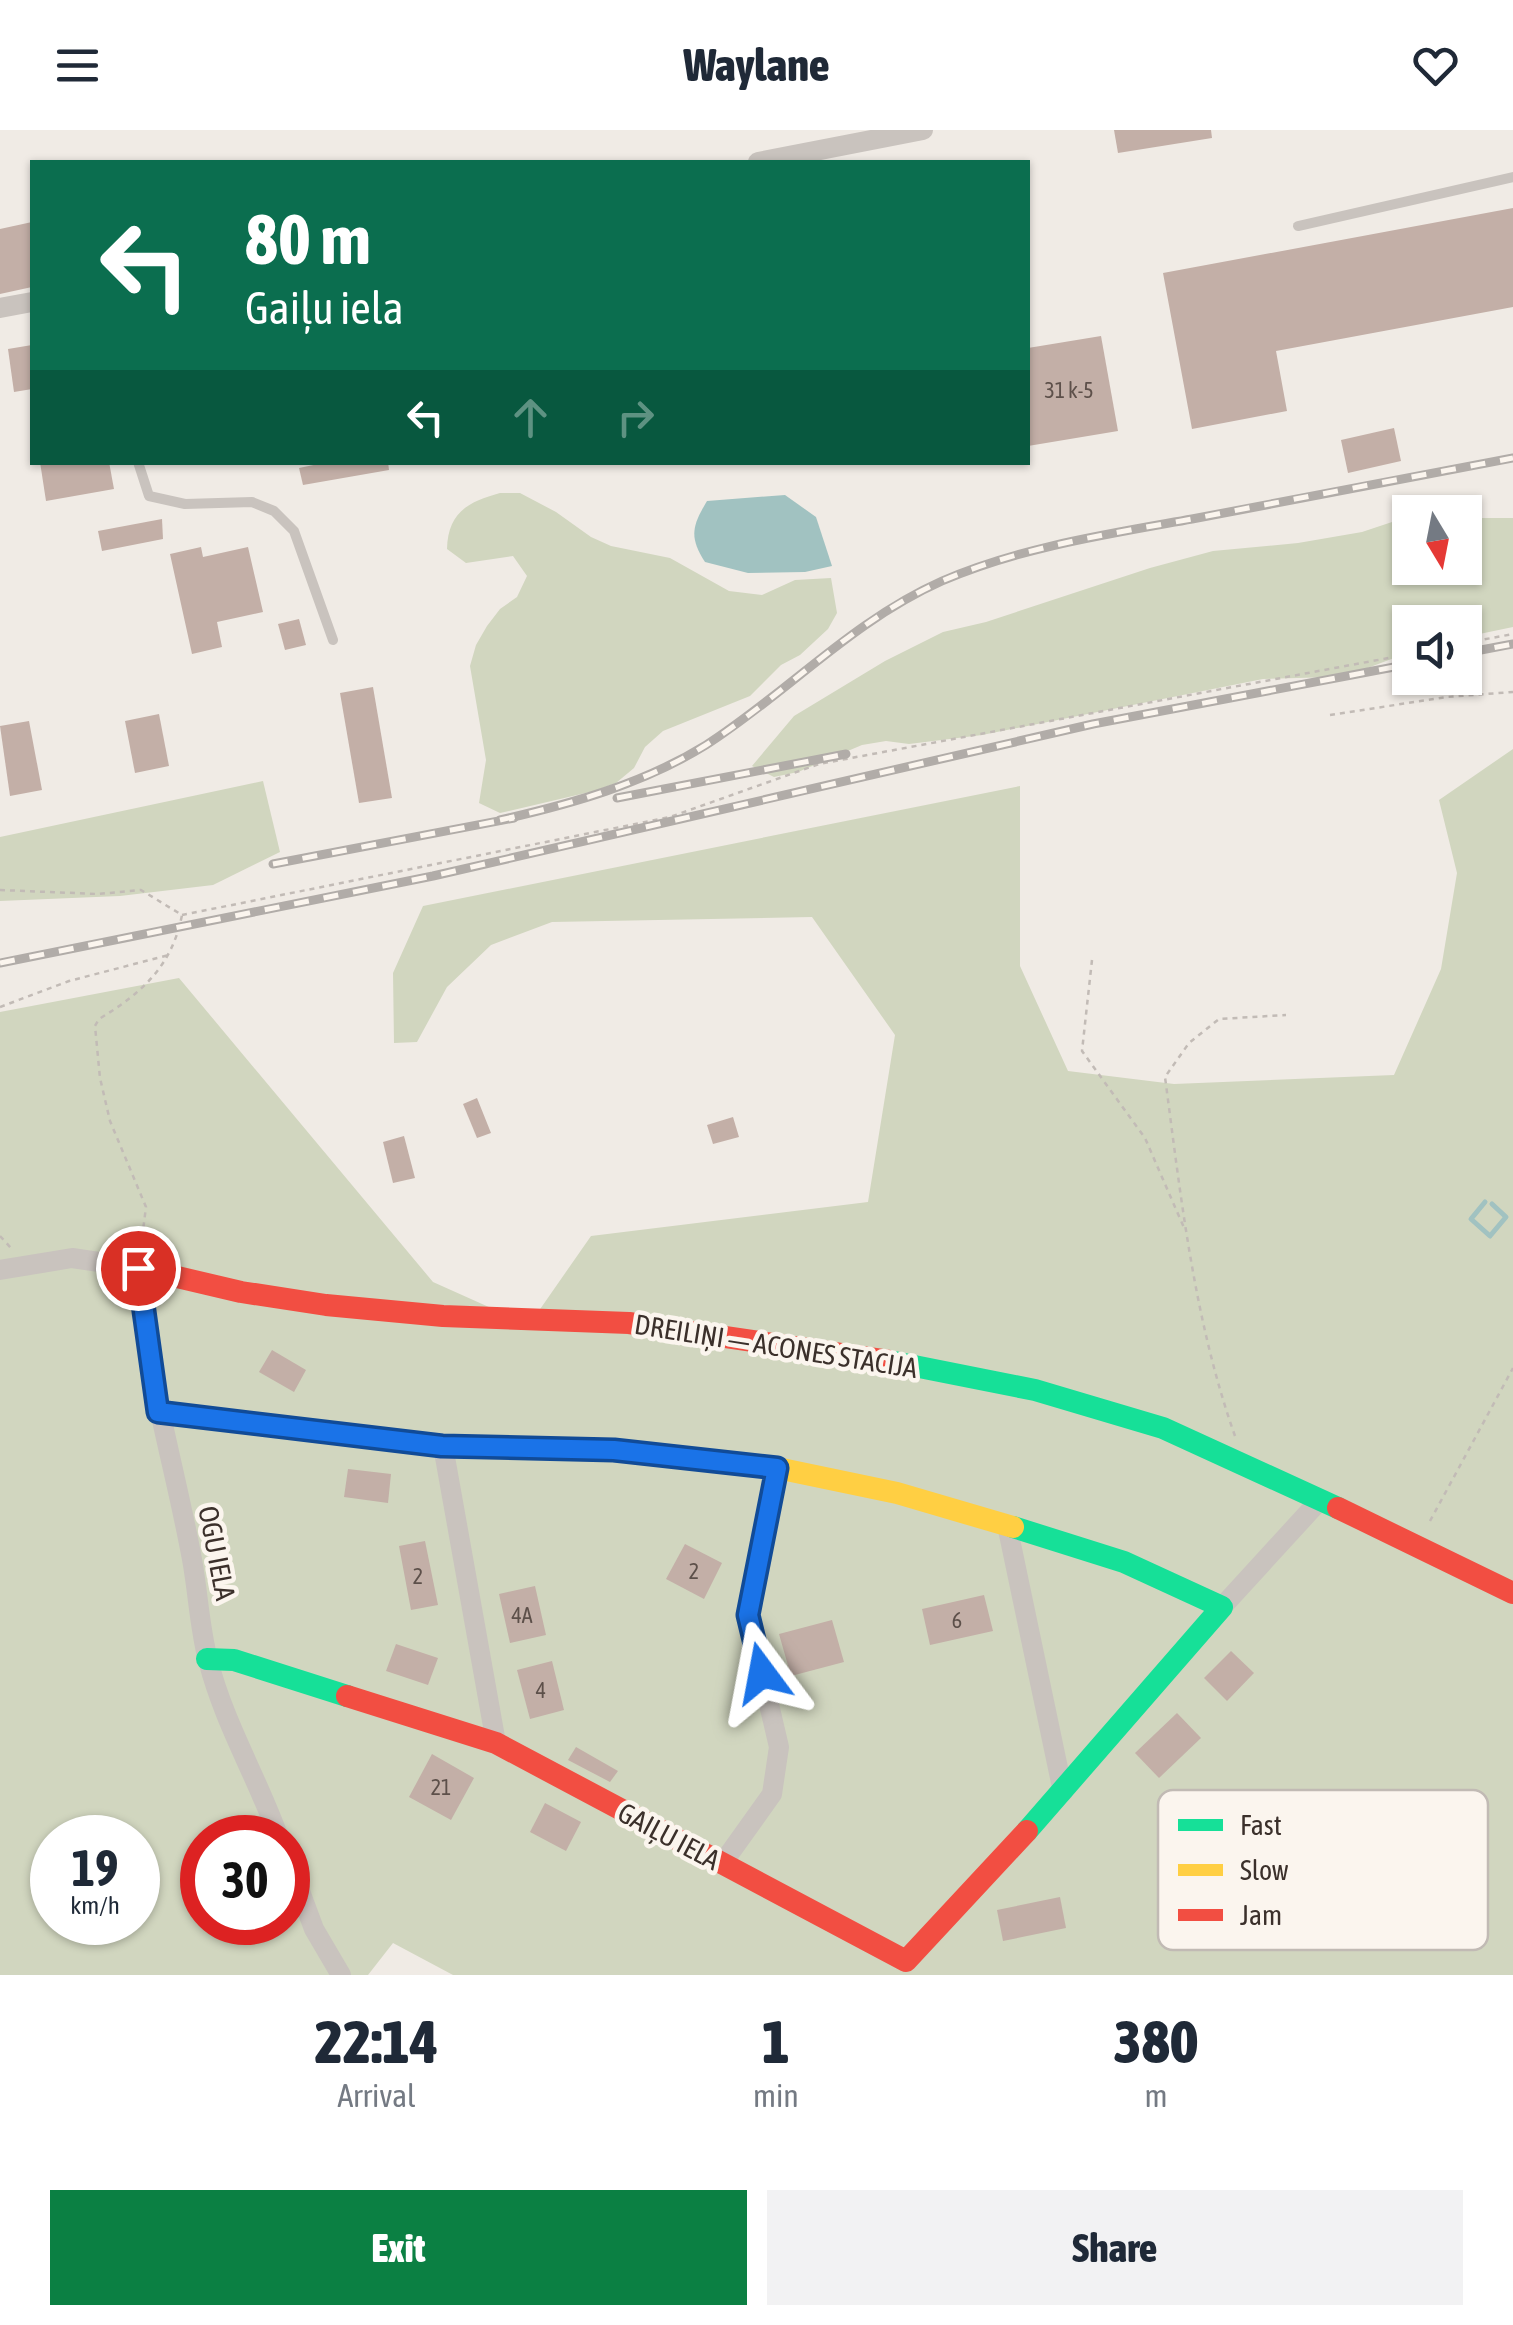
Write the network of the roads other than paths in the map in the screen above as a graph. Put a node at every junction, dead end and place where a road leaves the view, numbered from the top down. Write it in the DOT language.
graph roads {
  1 [pos="923,130"];
  2 [pos="768,160"];
  3 [pos="1513,177"];
  4 [pos="1298,226"];
  5 [pos="30,302"];
  6 [pos="0,308"];
  7 [pos="139,465"];
  8 [pos="333,640"];
  9 [pos="138,1268"];
  10 [pos="0,1270"];
  11 [pos="158,1412"];
  12 [pos="442,1446"];
  13 [pos="777,1468"];
  14 [pos="1319,1501"];
  15 [pos="1007,1525"];
  16 [pos="1513,1593"];
  17 [pos="1222,1607"];
  18 [pos="207,1659"];
  19 [pos="496,1743"];
  20 [pos="1062,1792"];
  21 [pos="271,1815"];
  22 [pos="722,1864"];
  23 [pos="310,1918"];
  24 [pos="341,1975"];
  1 -- 2 [label="street"];
  3 -- 4 [label="lane"];
  5 -- 6 [label="street"];
  7 -- 8 [label="lane"];
  9 -- 10 [label="street, DREILIŅI — ACONES STACIJA"];
  9 -- 11 [label="street, OGU IELA"];
  9 -- 14 [label="street, DREILIŅI — ACONES STACIJA"];
  11 -- 12 [label="street"];
  11 -- 18 [label="street, OGU IELA"];
  12 -- 13 [label="street"];
  12 -- 19 [label="street"];
  13 -- 15 [label="street"];
  13 -- 22 [label="street"];
  14 -- 16 [label="street, DREILIŅI — ACONES STACIJA"];
  14 -- 17 [label="street, GAIĻU IELA"];
  15 -- 17 [label="street"];
  15 -- 20 [label="street"];
  17 -- 20 [label="street, GAIĻU IELA"];
  18 -- 19 [label="street, GAIĻU IELA"];
  18 -- 21 [label="street, OGU IELA"];
  19 -- 22 [label="street, GAIĻU IELA"];
  20 -- 22 [label="street, GAIĻU IELA"];
  23 -- 24 [label="street"];
}
